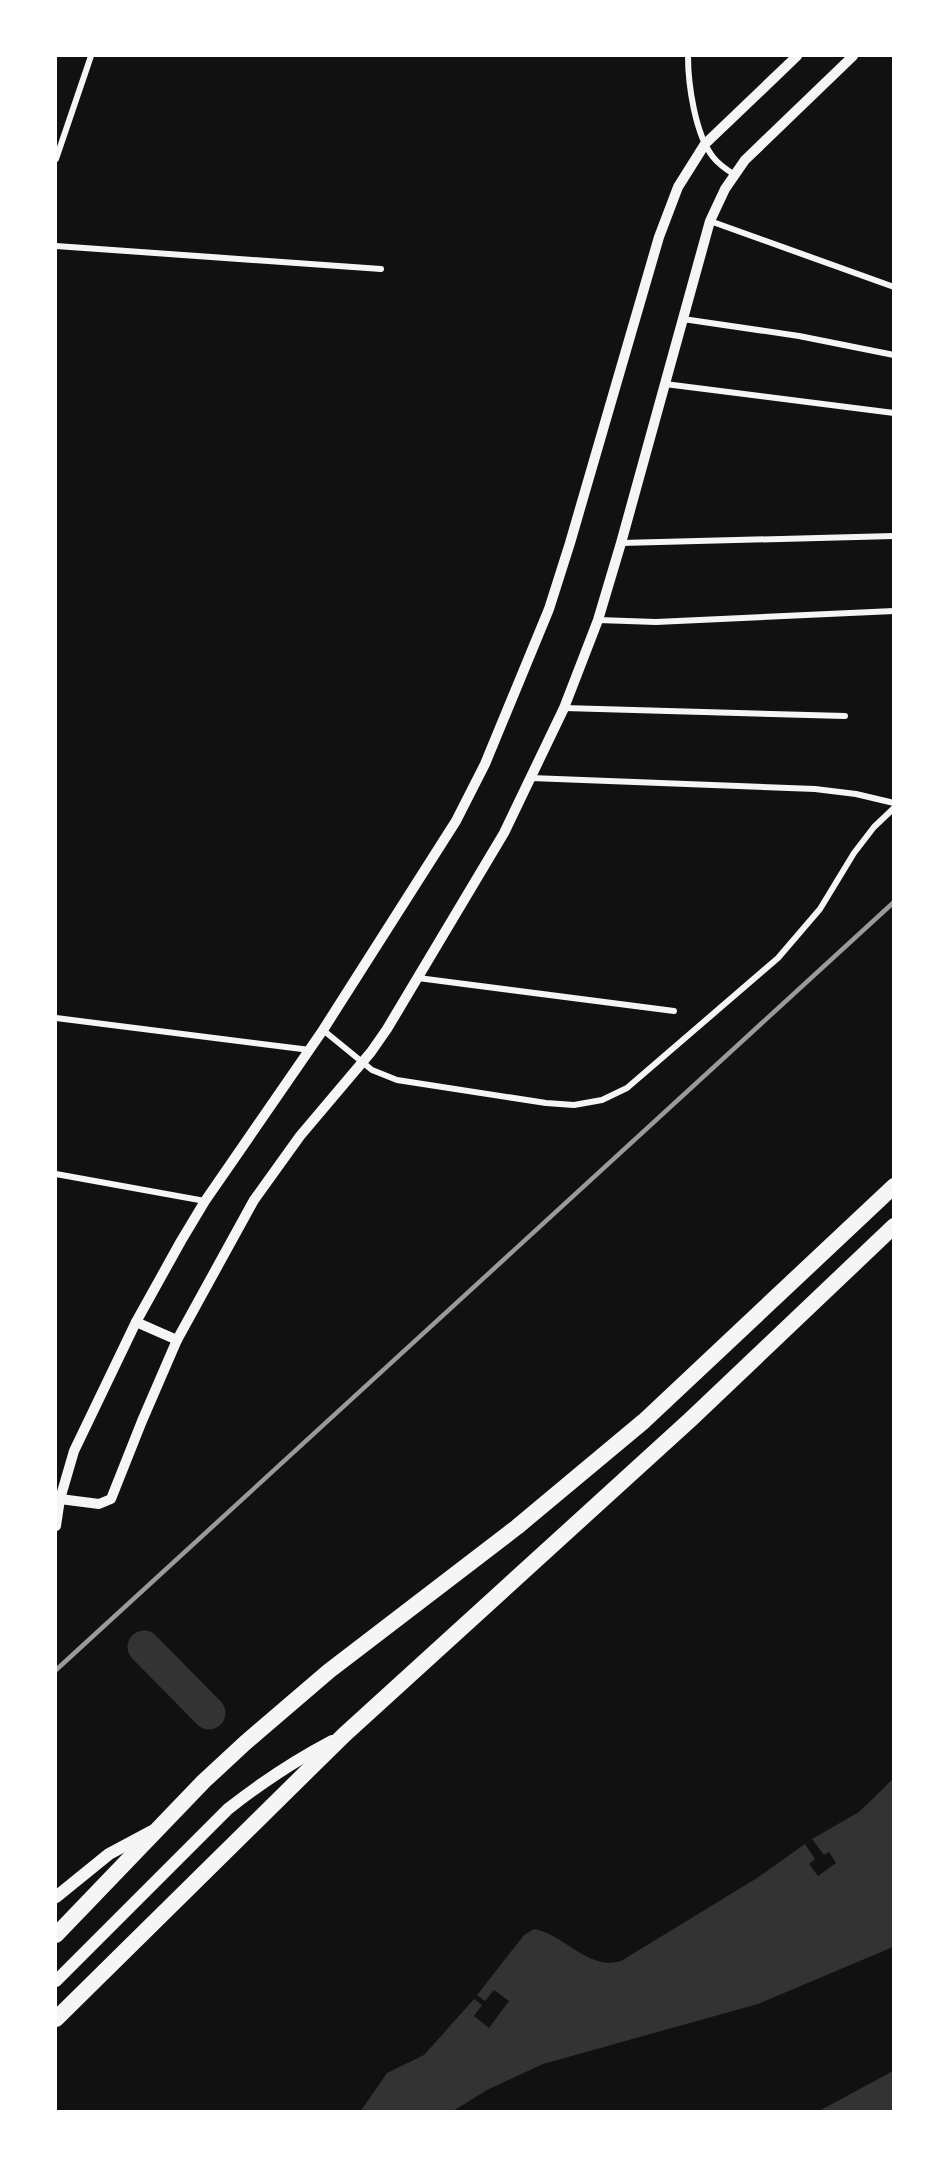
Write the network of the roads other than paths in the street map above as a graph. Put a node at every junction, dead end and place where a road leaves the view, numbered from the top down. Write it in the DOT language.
graph roads {
  1 [pos="91,56"];
  2 [pos="688,56"];
  3 [pos="797,56"];
  4 [pos="853,56"];
  5 [pos="705,144"];
  6 [pos="56,159"];
  7 [pos="735,175"];
  8 [pos="710,221"];
  9 [pos="56,246"];
  10 [pos="381,269"];
  11 [pos="894,287"];
  12 [pos="683,319"];
  13 [pos="894,356"];
  14 [pos="665,384"];
  15 [pos="894,413"];
  16 [pos="894,536"];
  17 [pos="621,543"];
  18 [pos="894,611"];
  19 [pos="598,620"];
  20 [pos="564,708"];
  21 [pos="845,716"];
  22 [pos="531,778"];
  23 [pos="894,803"];
  24 [pos="894,808"];
  25 [pos="418,978"];
  26 [pos="674,1011"];
  27 [pos="56,1018"];
  28 [pos="323,1030"];
  29 [pos="310,1050"];
  30 [pos="363,1062"];
  31 [pos="56,1174"];
  32 [pos="894,1186"];
  33 [pos="205,1201"];
  34 [pos="894,1226"];
  35 [pos="136,1322"];
  36 [pos="177,1340"];
  37 [pos="61,1475"];
  38 [pos="60,1500"];
  39 [pos="56,1526"];
  40 [pos="344,1735"];
  41 [pos="158,1828"];
  42 [pos="56,1897"];
  43 [pos="56,1935"];
  44 [pos="56,1981"];
  45 [pos="56,2019"];
  1 -- 6 [label="street"];
  2 -- 5 [label="street"];
  3 -- 5 [label="street"];
  4 -- 7 [label="street"];
  5 -- 7 [label="street"];
  5 -- 28 [label="street"];
  7 -- 8 [label="street"];
  8 -- 11 [label="street"];
  8 -- 12 [label="street"];
  9 -- 10 [label="street"];
  12 -- 13 [label="street"];
  12 -- 14 [label="street"];
  14 -- 15 [label="street"];
  14 -- 17 [label="street"];
  16 -- 17 [label="street"];
  17 -- 19 [label="street"];
  18 -- 19 [label="street"];
  19 -- 20 [label="street"];
  20 -- 21 [label="street"];
  20 -- 22 [label="street"];
  22 -- 23 [label="street"];
  22 -- 25 [label="street"];
  24 -- 30 [label="street"];
  25 -- 26 [label="street"];
  25 -- 30 [label="street"];
  27 -- 29 [label="street"];
  28 -- 29 [label="street"];
  28 -- 30 [label="street"];
  29 -- 33 [label="street"];
  30 -- 36 [label="street"];
  31 -- 33 [label="street"];
  32 -- 41 [label="highway"];
  33 -- 35 [label="street"];
  34 -- 40 [label="highway"];
  35 -- 36 [label="street"];
  35 -- 37 [label="street"];
  36 -- 38 [label="street"];
  37 -- 38 [label="street"];
  38 -- 39 [label="street"];
  40 -- 44 [label="main road"];
  40 -- 45 [label="highway"];
  41 -- 42 [label="main road"];
  41 -- 43 [label="highway"];
}
